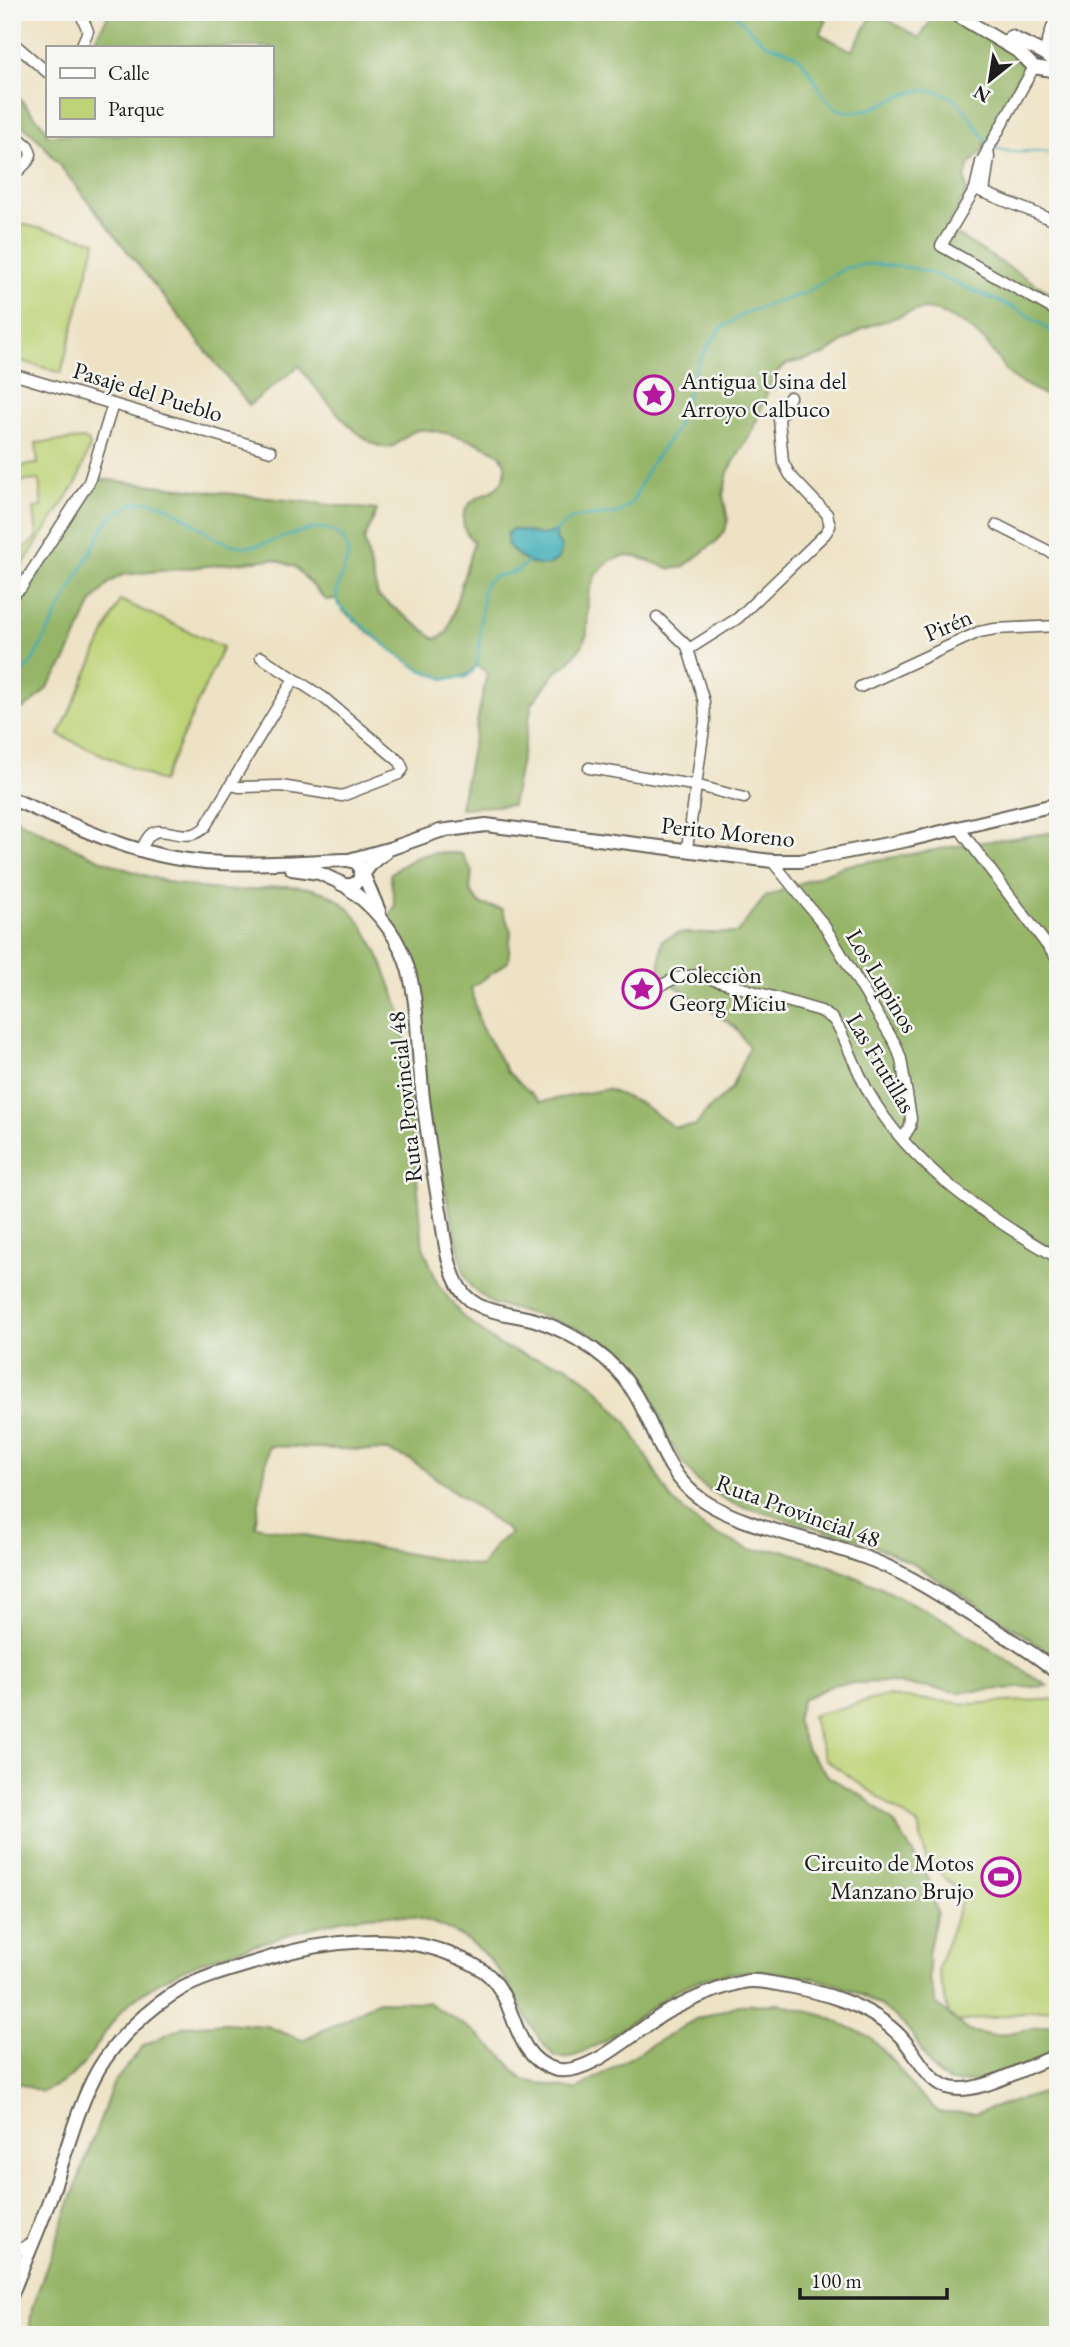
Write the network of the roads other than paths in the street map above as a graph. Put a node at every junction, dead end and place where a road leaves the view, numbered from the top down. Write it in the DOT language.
graph roads {
  1 [pos="80,12"];
  2 [pos="952,12"];
  3 [pos="968,12"];
  4 [pos="1057,12"];
  5 [pos="12,43"];
  6 [pos="81,46"];
  7 [pos="1042,60"];
  8 [pos="46,71"];
  9 [pos="1058,71"];
  10 [pos="12,132"];
  11 [pos="12,178"];
  12 [pos="979,191"];
  13 [pos="1058,222"];
  14 [pos="1058,312"];
  15 [pos="12,374"];
  16 [pos="790,397"];
  17 [pos="113,404"];
  18 [pos="271,451"];
  19 [pos="997,526"];
  20 [pos="1058,556"];
  21 [pos="12,595"];
  22 [pos="657,617"];
  23 [pos="1058,626"];
  24 [pos="689,649"];
  25 [pos="261,657"];
  26 [pos="294,679"];
  27 [pos="860,687"];
  28 [pos="589,768"];
  29 [pos="696,785"];
  30 [pos="229,788"];
  31 [pos="744,798"];
  32 [pos="12,799"];
  33 [pos="1058,804"];
  34 [pos="12,807"];
  35 [pos="959,828"];
  36 [pos="392,848"];
  37 [pos="687,850"];
  38 [pos="140,854"];
  39 [pos="772,861"];
  40 [pos="356,868"];
  41 [pos="342,884"];
  42 [pos="385,923"];
  43 [pos="1058,960"];
  44 [pos="635,998"];
  45 [pos="903,1138"];
  46 [pos="1058,1258"];
  47 [pos="1058,1673"];
  48 [pos="1058,2056"];
  49 [pos="31,2243"];
  50 [pos="12,2254"];
  51 [pos="12,2294"];
  1 -- 6 [label="street"];
  2 -- 7 [label="main road"];
  3 -- 7 [label="main road"];
  4 -- 7 [label="street"];
  5 -- 8 [label="street"];
  7 -- 9 [label="main road"];
  7 -- 12 [label="street"];
  10 -- 11 [label="street"];
  12 -- 13 [label="street"];
  12 -- 14 [label="street"];
  15 -- 17 [label="street, Pasaje del Pueblo"];
  16 -- 24 [label="street"];
  17 -- 18 [label="street, Pasaje del Pueblo"];
  17 -- 21 [label="street"];
  19 -- 20 [label="street"];
  22 -- 24 [label="street"];
  23 -- 27 [label="street, Pirén"];
  24 -- 29 [label="street"];
  25 -- 26 [label="street"];
  26 -- 30 [label="street"];
  26 -- 30 [label="street"];
  28 -- 29 [label="street"];
  29 -- 31 [label="street"];
  29 -- 37 [label="street"];
  30 -- 38 [label="street"];
  32 -- 38 [label="main road, Ruta Provincial 48"];
  33 -- 35 [label="main road, Perito Moreno"];
  34 -- 38 [label="main road, Ruta Provincial 48"];
  35 -- 39 [label="main road, Perito Moreno"];
  35 -- 43 [label="street"];
  36 -- 37 [label="main road, Perito Moreno"];
  36 -- 40 [label="main road, Perito Moreno"];
  36 -- 40 [label="main road, Perito Moreno"];
  37 -- 39 [label="main road, Perito Moreno"];
  38 -- 40 [label="main road, Ruta Provincial 48"];
  38 -- 41 [label="main road, Ruta Provincial 48"];
  39 -- 45 [label="street, Los Lupinos"];
  40 -- 41 [label="main road"];
  40 -- 41 [label="main road"];
  40 -- 42 [label="main road, Ruta Provincial 48"];
  41 -- 42 [label="main road, Ruta Provincial 48"];
  42 -- 47 [label="main road, Ruta Provincial 48"];
  44 -- 45 [label="street, Las Frutillas"];
  45 -- 46 [label="street, Las Frutillas"];
  48 -- 49 [label="main road"];
  49 -- 50 [label="street"];
  49 -- 51 [label="main road"];
}
